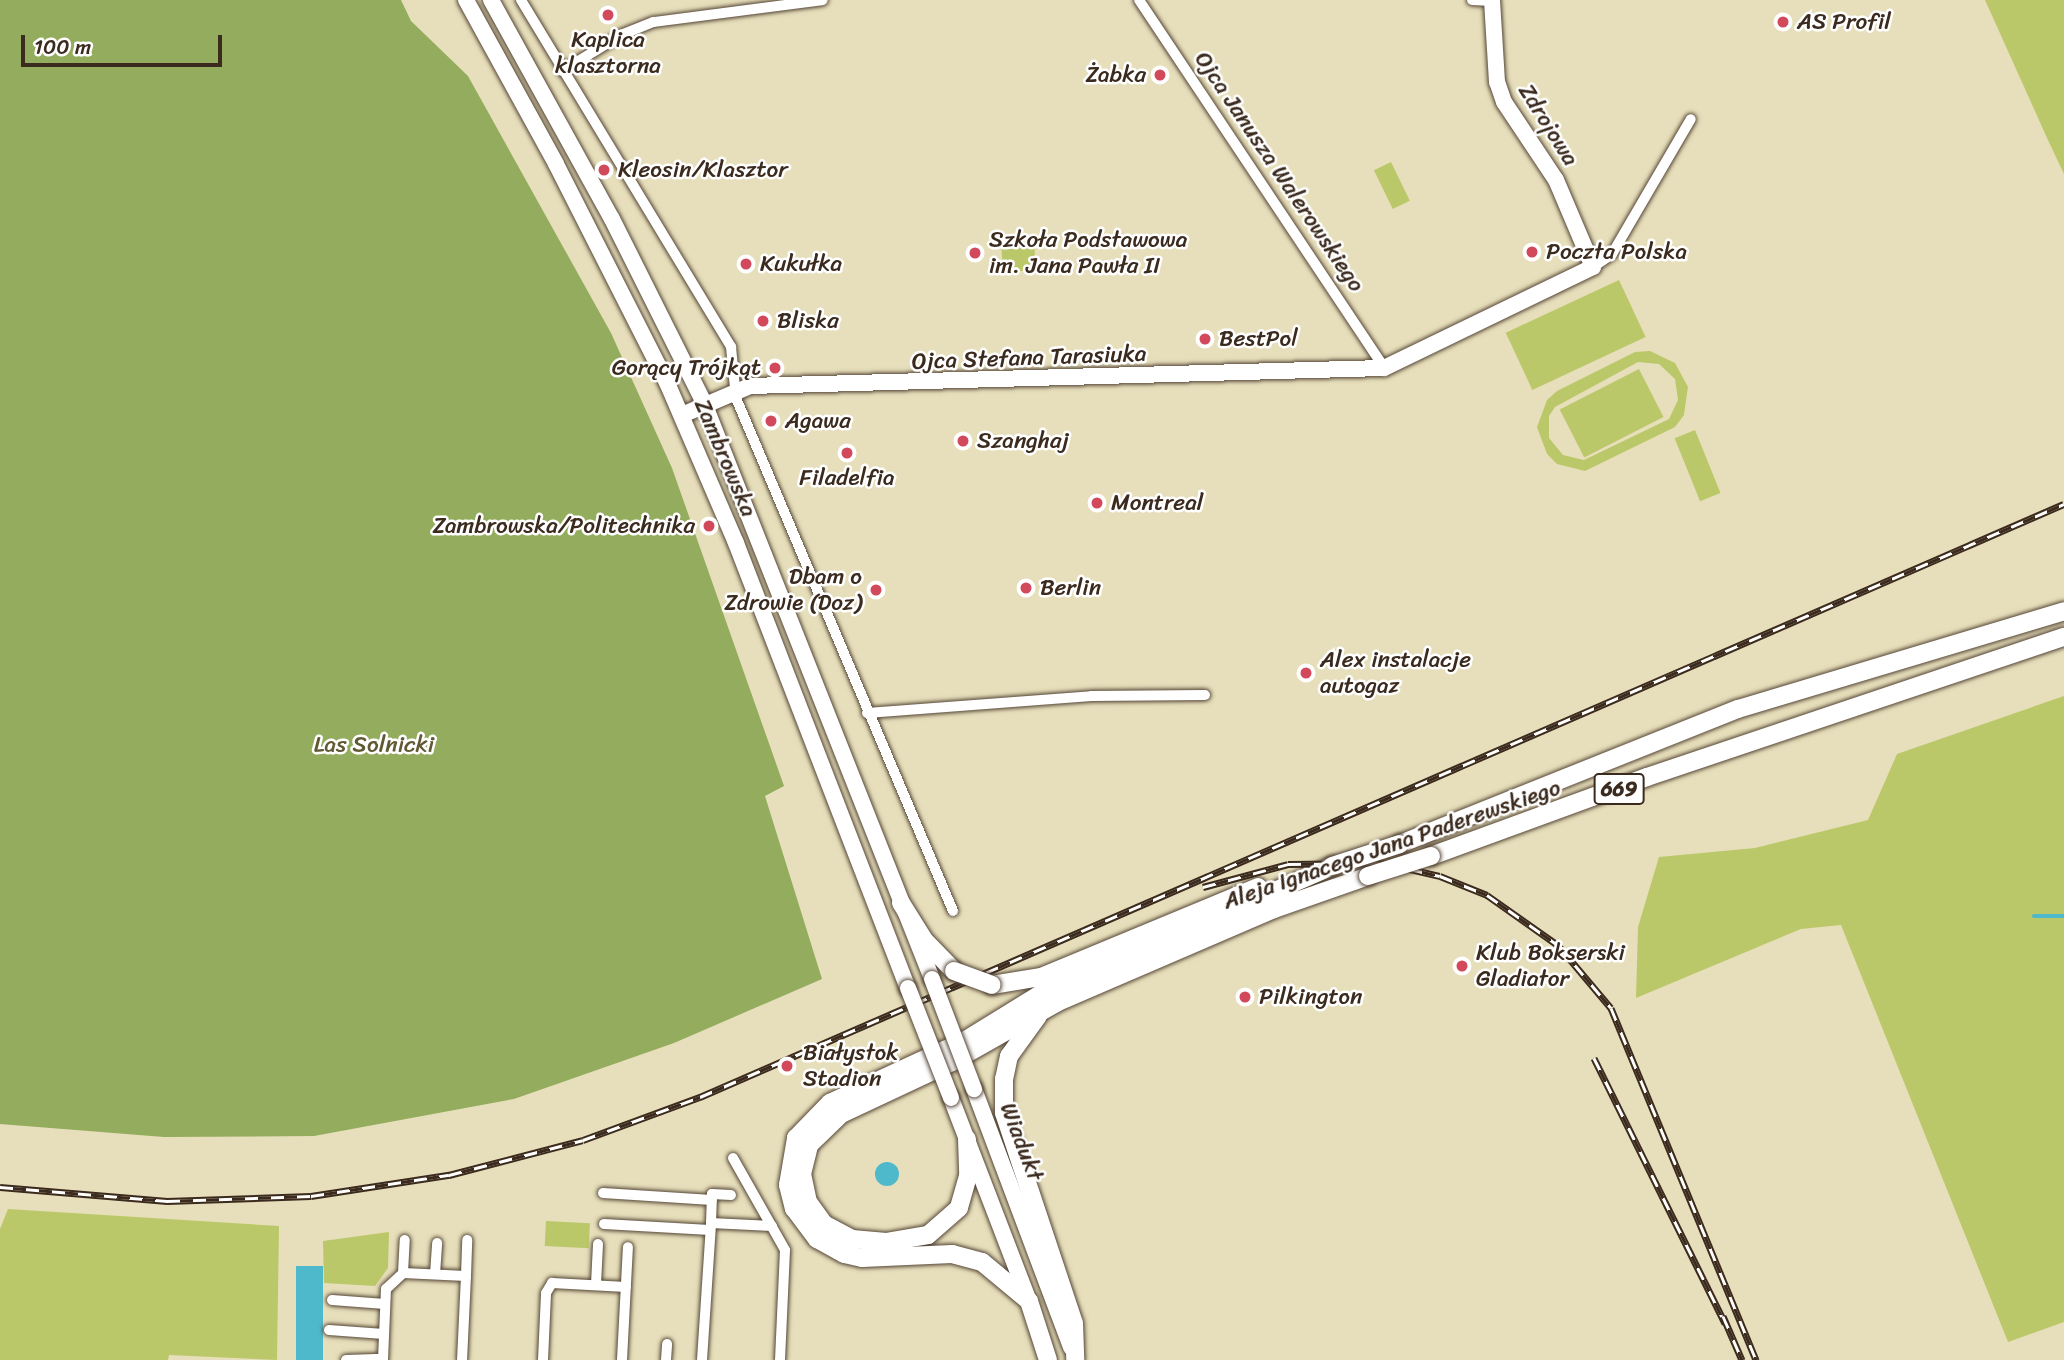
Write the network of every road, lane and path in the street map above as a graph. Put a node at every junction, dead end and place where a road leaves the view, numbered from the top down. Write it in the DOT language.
graph roads {
  1 [pos="466,0"];
  2 [pos="491,0"];
  3 [pos="521,0"];
  4 [pos="823,0"];
  5 [pos="1140,0"];
  6 [pos="1472,0"];
  7 [pos="1492,0"];
  8 [pos="562,71"];
  9 [pos="1691,119"];
  10 [pos="1592,267"];
  11 [pos="1384,368"];
  12 [pos="737,388"];
  13 [pos="704,403"];
  14 [pos="682,415"];
  15 [pos="2064,611"];
  16 [pos="2064,637"];
  17 [pos="1205,695"];
  18 [pos="867,713"];
  19 [pos="1332,866"];
  20 [pos="901,903"];
  21 [pos="953,911"];
  22 [pos="917,943"];
  23 [pos="1058,1002"];
  24 [pos="967,1139"];
  25 [pos="733,1158"];
  26 [pos="603,1193"];
  27 [pos="731,1195"];
  28 [pos="712,1200"];
  29 [pos="604,1224"];
  30 [pos="710,1226"];
  31 [pos="772,1226"];
  32 [pos="405,1240"];
  33 [pos="467,1240"];
  34 [pos="437,1243"];
  35 [pos="598,1244"];
  36 [pos="628,1247"];
  37 [pos="403,1273"];
  38 [pos="435,1275"];
  39 [pos="466,1276"];
  40 [pos="596,1284"];
  41 [pos="626,1287"];
  42 [pos="332,1300"];
  43 [pos="1029,1301"];
  44 [pos="385,1304"];
  45 [pos="328,1330"];
  46 [pos="384,1334"];
  47 [pos="667,1343"];
  48 [pos="346,1360"];
  49 [pos="383,1360"];
  50 [pos="462,1360"];
  51 [pos="543,1360"];
  52 [pos="622,1360"];
  53 [pos="666,1360"];
  54 [pos="702,1360"];
  55 [pos="780,1360"];
  56 [pos="1048,1360"];
  57 [pos="1075,1360"];
  1 -- 14 [label="main road, Zambrowska"];
  2 -- 13 [label="main road, Zambrowska"];
  3 -- 8 [label="street, Zambrowska"];
  4 -- 8 [label="street"];
  5 -- 11 [label="street, Ojca Janusza Walerowskiego"];
  6 -- 7 [label="street"];
  7 -- 10 [label="main road, Zdrojowa"];
  8 -- 12 [label="street, Zambrowska"];
  9 -- 10 [label="street"];
  10 -- 11 [label="main road"];
  11 -- 12 [label="main road, Ojca Stefana Tarasiuka"];
  12 -- 13 [label="main road, Ojca Stefana Tarasiuka"];
  12 -- 18 [label="street, Zambrowska"];
  13 -- 14 [label="main road, Ojca Stefana Tarasiuka"];
  13 -- 20 [label="main road, Zambrowska"];
  14 -- 24 [label="main road, Zambrowska, bridge"];
  15 -- 19 [label="main road, Aleja Ignacego Jana Paderewskiego / 669, bridge"];
  16 -- 23 [label="main road, Aleja Ignacego Jana Paderewskiego / 669, bridge"];
  17 -- 18 [label="street"];
  18 -- 21 [label="street, Zambrowska"];
  19 -- 20 [label="main road, bridge"];
  19 -- 43 [label="main road"];
  20 -- 22 [label="main road, Zambrowska"];
  22 -- 57 [label="main road, Wiadukt, bridge"];
  23 -- 24 [label="main road"];
  23 -- 57 [label="main road"];
  24 -- 43 [label="main road"];
  25 -- 31 [label="street"];
  26 -- 28 [label="street"];
  27 -- 28 [label="street"];
  28 -- 30 [label="street"];
  29 -- 30 [label="street"];
  30 -- 31 [label="street"];
  30 -- 54 [label="street"];
  31 -- 55 [label="street"];
  32 -- 37 [label="street"];
  33 -- 39 [label="street"];
  34 -- 38 [label="street"];
  35 -- 40 [label="street"];
  36 -- 41 [label="street"];
  37 -- 38 [label="street"];
  37 -- 44 [label="street"];
  38 -- 39 [label="street"];
  39 -- 50 [label="street"];
  40 -- 41 [label="street"];
  40 -- 51 [label="street"];
  41 -- 52 [label="street"];
  42 -- 44 [label="street"];
  43 -- 56 [label="main road"];
  44 -- 46 [label="street"];
  45 -- 46 [label="street"];
  46 -- 49 [label="street"];
  47 -- 53 [label="street"];
  48 -- 49 [label="street"];
}
